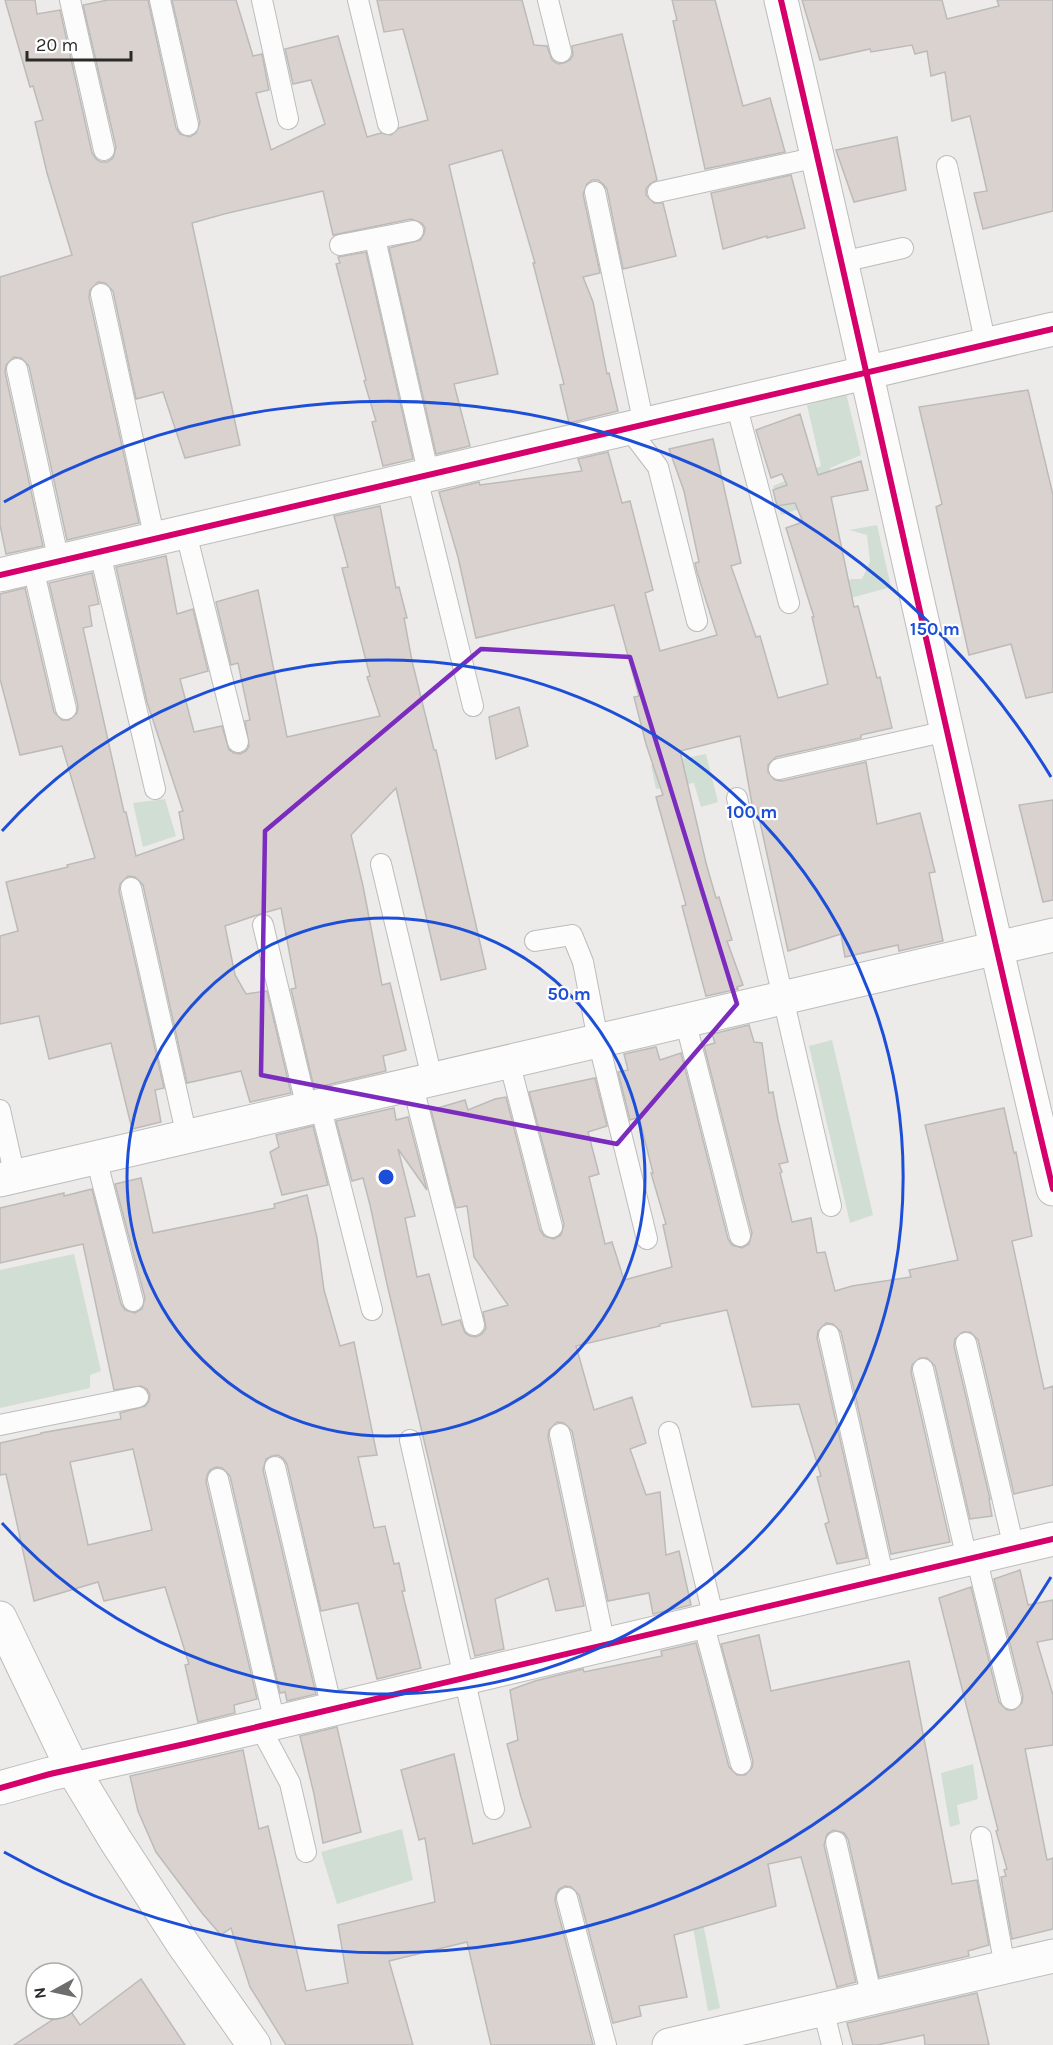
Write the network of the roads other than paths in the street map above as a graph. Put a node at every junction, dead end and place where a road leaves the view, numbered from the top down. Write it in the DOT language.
graph roads {
  1 [pos="70,0"];
  2 [pos="160,0"];
  3 [pos="262,0"];
  4 [pos="358,0"];
  5 [pos="548,0"];
  6 [pos="781,0"];
  7 [pos="561,52"];
  8 [pos="288,119"];
  9 [pos="388,124"];
  10 [pos="188,125"];
  11 [pos="104,150"];
  12 [pos="818,157"];
  13 [pos="947,166"];
  14 [pos="595,192"];
  15 [pos="658,192"];
  16 [pos="413,231"];
  17 [pos="375,239"];
  18 [pos="340,245"];
  19 [pos="903,248"];
  20 [pos="842,262"];
  21 [pos="101,294"];
  22 [pos="1053,329"];
  23 [pos="986,345"];
  24 [pos="17,369"];
  25 [pos="868,373"];
  26 [pos="736,404"];
  27 [pos="637,427"];
  28 [pos="423,477"];
  29 [pos="171,536"];
  30 [pos="100,553"];
  31 [pos="46,565"];
  32 [pos="0,575"];
  33 [pos="789,603"];
  34 [pos="697,621"];
  35 [pos="473,706"];
  36 [pos="66,709"];
  37 [pos="947,731"];
  38 [pos="238,742"];
  39 [pos="779,770"];
  40 [pos="155,789"];
  41 [pos="737,798"];
  42 [pos="381,864"];
  43 [pos="131,888"];
  44 [pos="263,925"];
  45 [pos="1053,935"];
  46 [pos="535,941"];
  47 [pos="995,949"];
  48 [pos="782,998"];
  49 [pos="685,1020"];
  50 [pos="598,1040"];
  51 [pos="509,1060"];
  52 [pos="422,1081"];
  53 [pos="313,1106"];
  54 [pos="0,1110"];
  55 [pos="187,1137"];
  56 [pos="96,1158"];
  57 [pos="8,1179"];
  58 [pos="1053,1189"];
  59 [pos="831,1206"];
  60 [pos="552,1227"];
  61 [pos="740,1236"];
  62 [pos="647,1239"];
  63 [pos="133,1301"];
  64 [pos="372,1310"];
  65 [pos="474,1325"];
  66 [pos="829,1335"];
  67 [pos="966,1343"];
  68 [pos="923,1369"];
  69 [pos="138,1397"];
  70 [pos="0,1425"];
  71 [pos="669,1432"];
  72 [pos="560,1434"];
  73 [pos="410,1440"];
  74 [pos="275,1467"];
  75 [pos="218,1479"];
  76 [pos="1053,1539"];
  77 [pos="1014,1548"];
  78 [pos="972,1558"];
  79 [pos="884,1579"];
  80 [pos="0,1618"];
  81 [pos="709,1621"];
  82 [pos="605,1645"];
  83 [pos="464,1678"];
  84 [pos="1011,1699"];
  85 [pos="332,1709"];
  86 [pos="267,1725"];
  87 [pos="741,1764"];
  88 [pos="73,1770"];
  89 [pos="0,1788"];
  90 [pos="494,1809"];
  91 [pos="981,1837"];
  92 [pos="836,1842"];
  93 [pos="306,1852"];
  94 [pos="567,1898"];
  95 [pos="1053,1956"];
  96 [pos="1005,1967"];
  97 [pos="872,1998"];
  98 [pos="823,2009"];
  99 [pos="254,2045"];
  100 [pos="606,2045"];
  101 [pos="669,2045"];
  102 [pos="832,2045"];
  1 -- 11 [label="lane"];
  2 -- 10 [label="lane"];
  3 -- 8 [label="lane"];
  4 -- 9 [label="lane"];
  5 -- 7 [label="lane"];
  6 -- 12 [label="street"];
  12 -- 15 [label="lane"];
  12 -- 20 [label="street"];
  13 -- 23 [label="lane"];
  14 -- 27 [label="lane"];
  16 -- 17 [label="lane"];
  17 -- 18 [label="lane"];
  17 -- 28 [label="lane"];
  19 -- 20 [label="lane"];
  20 -- 25 [label="street"];
  21 -- 29 [label="lane"];
  22 -- 23 [label="street"];
  23 -- 25 [label="street"];
  24 -- 31 [label="lane"];
  25 -- 26 [label="street"];
  25 -- 37 [label="street"];
  26 -- 27 [label="street"];
  26 -- 33 [label="lane"];
  27 -- 28 [label="street"];
  27 -- 34 [label="lane"];
  28 -- 29 [label="street"];
  28 -- 35 [label="lane"];
  29 -- 30 [label="street"];
  29 -- 38 [label="lane"];
  30 -- 31 [label="street"];
  30 -- 40 [label="lane"];
  31 -- 32 [label="street"];
  31 -- 36 [label="lane"];
  37 -- 39 [label="lane"];
  37 -- 47 [label="street"];
  41 -- 48 [label="lane"];
  42 -- 52 [label="lane"];
  43 -- 55 [label="lane"];
  44 -- 53 [label="lane"];
  45 -- 47 [label="street"];
  46 -- 50 [label="lane"];
  47 -- 48 [label="street"];
  47 -- 58 [label="street"];
  48 -- 49 [label="street"];
  48 -- 59 [label="lane"];
  49 -- 50 [label="street"];
  49 -- 61 [label="lane"];
  50 -- 51 [label="street"];
  50 -- 62 [label="lane"];
  51 -- 52 [label="street"];
  51 -- 60 [label="lane"];
  52 -- 53 [label="street"];
  52 -- 65 [label="lane"];
  53 -- 55 [label="street"];
  53 -- 64 [label="lane"];
  54 -- 57 [label="lane"];
  55 -- 56 [label="street"];
  56 -- 57 [label="street"];
  56 -- 63 [label="lane"];
  66 -- 79 [label="lane"];
  67 -- 77 [label="lane"];
  68 -- 78 [label="lane"];
  69 -- 70 [label="lane"];
  71 -- 81 [label="lane"];
  72 -- 82 [label="lane"];
  73 -- 83 [label="lane"];
  74 -- 85 [label="lane"];
  75 -- 86 [label="lane"];
  76 -- 77 [label="street"];
  77 -- 78 [label="street"];
  78 -- 79 [label="street"];
  78 -- 84 [label="lane"];
  79 -- 81 [label="street"];
  80 -- 88 [label="street"];
  81 -- 82 [label="street"];
  81 -- 87 [label="lane"];
  82 -- 83 [label="street"];
  83 -- 85 [label="street"];
  83 -- 90 [label="lane"];
  85 -- 86 [label="street"];
  86 -- 88 [label="street"];
  86 -- 93 [label="lane"];
  88 -- 89 [label="street"];
  88 -- 99 [label="street"];
  91 -- 96 [label="lane"];
  92 -- 97 [label="lane"];
  94 -- 100 [label="lane"];
  95 -- 96 [label="street"];
  96 -- 97 [label="street"];
  97 -- 98 [label="street"];
  98 -- 101 [label="street"];
  98 -- 102 [label="lane"];
}
